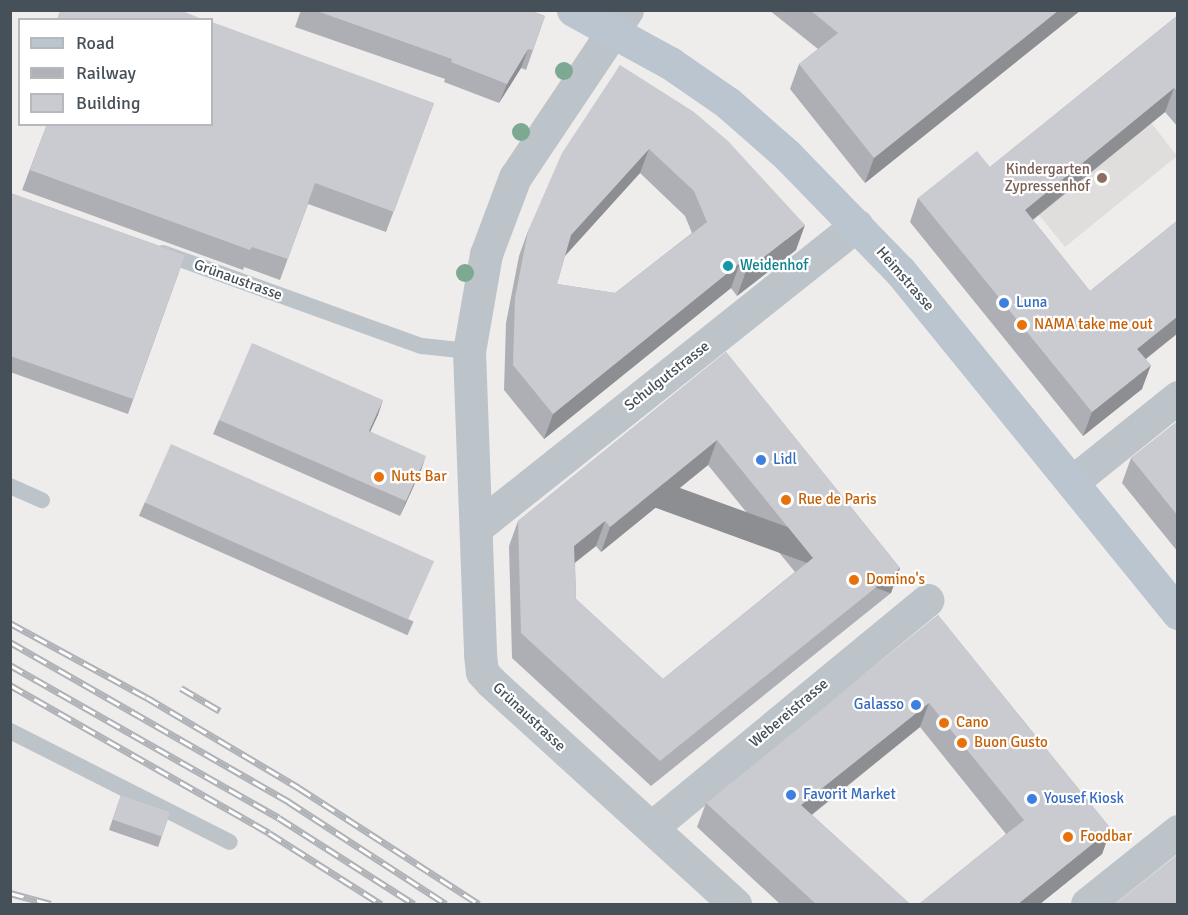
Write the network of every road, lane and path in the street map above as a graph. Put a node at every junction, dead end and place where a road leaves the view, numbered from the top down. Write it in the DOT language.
graph roads {
  1 [pos="573,10"];
  2 [pos="621,21"];
  3 [pos="857,225"];
  4 [pos="145,246"];
  5 [pos="469,351"];
  6 [pos="1178,398"];
  7 [pos="1072,482"];
  8 [pos="10,486"];
  9 [pos="42,500"];
  10 [pos="477,527"];
  11 [pos="927,600"];
  12 [pos="1178,613"];
  13 [pos="10,731"];
  14 [pos="652,827"];
  15 [pos="1178,831"];
  16 [pos="230,842"];
  17 [pos="735,904"];
  18 [pos="1087,904"];
  1 -- 2 [label="street, Heimstrasse"];
  2 -- 3 [label="street, Heimstrasse"];
  2 -- 5 [label="street, Grünaustrasse"];
  3 -- 7 [label="street, Heimstrasse"];
  3 -- 10 [label="street, Schulgutstrasse"];
  4 -- 5 [label="lane, Grünaustrasse"];
  5 -- 10 [label="street, Grünaustrasse"];
  6 -- 7 [label="street"];
  7 -- 12 [label="street, Heimstrasse"];
  8 -- 9 [label="lane"];
  10 -- 14 [label="street, Grünaustrasse"];
  11 -- 14 [label="street, Webereistrasse"];
  13 -- 16 [label="lane"];
  14 -- 17 [label="street, Grünaustrasse"];
  15 -- 18 [label="street"];
}
